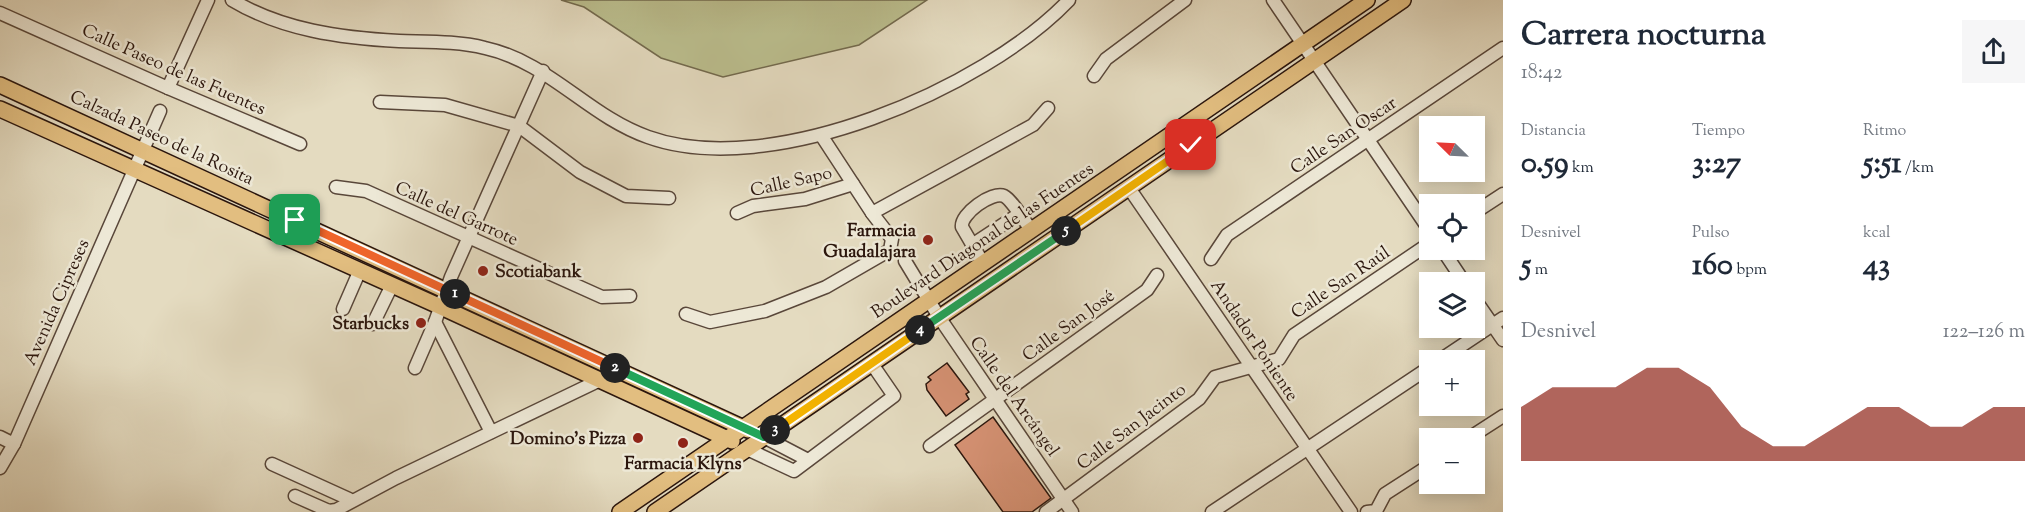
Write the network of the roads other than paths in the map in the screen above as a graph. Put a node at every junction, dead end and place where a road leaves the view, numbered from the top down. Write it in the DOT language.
graph roads {
  1 [pos="208,0"];
  2 [pos="232,0"];
  3 [pos="1070,0"];
  4 [pos="1185,0"];
  5 [pos="1273,0"];
  6 [pos="1367,0"];
  7 [pos="1403,0"];
  8 [pos="0,12"];
  9 [pos="1303,44"];
  10 [pos="1503,48"];
  11 [pos="1314,60"];
  12 [pos="543,71"];
  13 [pos="1094,76"];
  14 [pos="0,85"];
  15 [pos="168,88"];
  16 [pos="380,102"];
  17 [pos="1048,108"];
  18 [pos="0,109"];
  19 [pos="160,111"];
  20 [pos="519,126"];
  21 [pos="821,135"];
  22 [pos="1368,140"];
  23 [pos="300,144"];
  24 [pos="143,150"];
  25 [pos="134,169"];
  26 [pos="853,184"];
  27 [pos="336,187"];
  28 [pos="1129,188"];
  29 [pos="1503,194"];
  30 [pos="669,198"];
  31 [pos="1485,206"];
  32 [pos="737,213"];
  33 [pos="872,213"];
  34 [pos="1019,213"];
  35 [pos="1419,215"];
  36 [pos="1031,230"];
  37 [pos="469,237"];
  38 [pos="972,245"];
  39 [pos="1419,250"];
  40 [pos="1211,259"];
  41 [pos="905,261"];
  42 [pos="983,263"];
  43 [pos="360,270"];
  44 [pos="1157,275"];
  45 [pos="392,285"];
  46 [pos="446,290"];
  47 [pos="630,296"];
  48 [pos="928,300"];
  49 [pos="441,307"];
  50 [pos="343,309"];
  51 [pos="1485,309"];
  52 [pos="686,314"];
  53 [pos="939,317"];
  54 [pos="1498,321"];
  55 [pos="435,322"];
  56 [pos="374,324"];
  57 [pos="1503,340"];
  58 [pos="1455,350"];
  59 [pos="872,364"];
  60 [pos="1252,367"];
  61 [pos="415,368"];
  62 [pos="1419,374"];
  63 [pos="598,381"];
  64 [pos="996,399"];
  65 [pos="1503,416"];
  66 [pos="742,427"];
  67 [pos="1484,428"];
  68 [pos="491,432"];
  69 [pos="0,437"];
  70 [pos="764,437"];
  71 [pos="726,439"];
  72 [pos="14,444"];
  73 [pos="930,446"];
  74 [pos="1307,448"];
  75 [pos="747,449"];
  76 [pos="808,460"];
  77 [pos="272,464"];
  78 [pos="0,468"];
  79 [pos="1419,472"];
  80 [pos="295,496"];
  81 [pos="349,499"];
  82 [pos="1064,500"];
  83 [pos="1371,511"];
  84 [pos="620,512"];
  85 [pos="655,512"];
  86 [pos="1046,512"];
  87 [pos="1072,512"];
  88 [pos="1212,512"];
  89 [pos="1351,512"];
  1 -- 15 [label="street"];
  2 -- 12 [label="street"];
  3 -- 21 [label="street"];
  4 -- 13 [label="street"];
  5 -- 9 [label="street"];
  6 -- 9 [label="main road, Boulevard Diagonal de las Fuentes"];
  7 -- 11 [label="main road"];
  8 -- 15 [label="street, Calle Paseo de las Fuentes"];
  9 -- 11 [label="street"];
  9 -- 36 [label="main road, Boulevard Diagonal de las Fuentes"];
  10 -- 22 [label="street, Calle San Oscar"];
  11 -- 22 [label="street"];
  11 -- 28 [label="main road"];
  12 -- 20 [label="street"];
  12 -- 21 [label="street"];
  14 -- 24 [label="main road, Calzada Paseo de la Rosita"];
  15 -- 23 [label="street, Calle Paseo de las Fuentes"];
  16 -- 20 [label="street"];
  17 -- 33 [label="street"];
  18 -- 25 [label="main road"];
  19 -- 24 [label="street, Avenida Cipreses"];
  20 -- 30 [label="street"];
  20 -- 37 [label="street"];
  21 -- 26 [label="street"];
  22 -- 35 [label="street"];
  22 -- 40 [label="street, Calle San Oscar"];
  24 -- 25 [label="street, Avenida Cipreses"];
  24 -- 46 [label="main road, Calzada Paseo de la Rosita"];
  25 -- 43 [label="main road"];
  25 -- 72 [label="street, Avenida Cipreses"];
  26 -- 32 [label="street, Calle Sapo"];
  26 -- 33 [label="street"];
  27 -- 37 [label="street, Calle del Garrote"];
  28 -- 53 [label="main road"];
  28 -- 60 [label="street, Andador Poniente"];
  29 -- 31 [label="street"];
  33 -- 52 [label="street"];
  34 -- 36 [label="street"];
  34 -- 38 [label="street"];
  34 -- 38 [label="street"];
  36 -- 42 [label="main road, Boulevard Diagonal de las Fuentes"];
  37 -- 46 [label="street"];
  37 -- 47 [label="street, Calle del Garrote"];
  38 -- 42 [label="street"];
  39 -- 60 [label="street, Calle San Raúl"];
  41 -- 48 [label="street, Calle del Arcángel"];
  42 -- 48 [label="main road, Boulevard Diagonal de las Fuentes"];
  43 -- 45 [label="main road"];
  43 -- 50 [label="street"];
  44 -- 64 [label="street, Calle San José"];
  45 -- 49 [label="main road"];
  45 -- 56 [label="street"];
  46 -- 49 [label="street"];
  46 -- 66 [label="main road, Calzada Paseo de la Rosita"];
  48 -- 53 [label="street, Calle del Arcángel"];
  48 -- 66 [label="main road, Boulevard Diagonal de las Fuentes"];
  49 -- 55 [label="street"];
  49 -- 63 [label="main road"];
  51 -- 54 [label="street"];
  53 -- 59 [label="main road"];
  53 -- 64 [label="street, Calle del Arcángel"];
  54 -- 57 [label="street"];
  54 -- 58 [label="street"];
  55 -- 61 [label="street"];
  55 -- 68 [label="street"];
  59 -- 70 [label="main road"];
  59 -- 76 [label="street"];
  60 -- 74 [label="street, Andador Poniente"];
  60 -- 82 [label="street, Calle San Jacinto"];
  62 -- 74 [label="street"];
  63 -- 68 [label="street"];
  63 -- 71 [label="main road"];
  64 -- 73 [label="street, Calle San José"];
  64 -- 82 [label="street, Calle del Arcángel"];
  65 -- 67 [label="street"];
  66 -- 70 [label="main road, Calzada Paseo de la Rosita"];
  66 -- 71 [label="main road, Boulevard Diagonal de las Fuentes"];
  68 -- 80 [label="street"];
  69 -- 72 [label="street"];
  70 -- 75 [label="main road"];
  70 -- 76 [label="street"];
  71 -- 75 [label="main road"];
  71 -- 84 [label="main road, Boulevard Diagonal de las Fuentes"];
  72 -- 78 [label="street, Avenida Cipreses"];
  74 -- 88 [label="street"];
  74 -- 89 [label="street, Andador Poniente"];
  75 -- 76 [label="street"];
  75 -- 85 [label="main road"];
  77 -- 81 [label="street"];
  79 -- 83 [label="street"];
  82 -- 86 [label="street, Calle San Jacinto"];
  82 -- 87 [label="street, Calle del Arcángel"];
}
